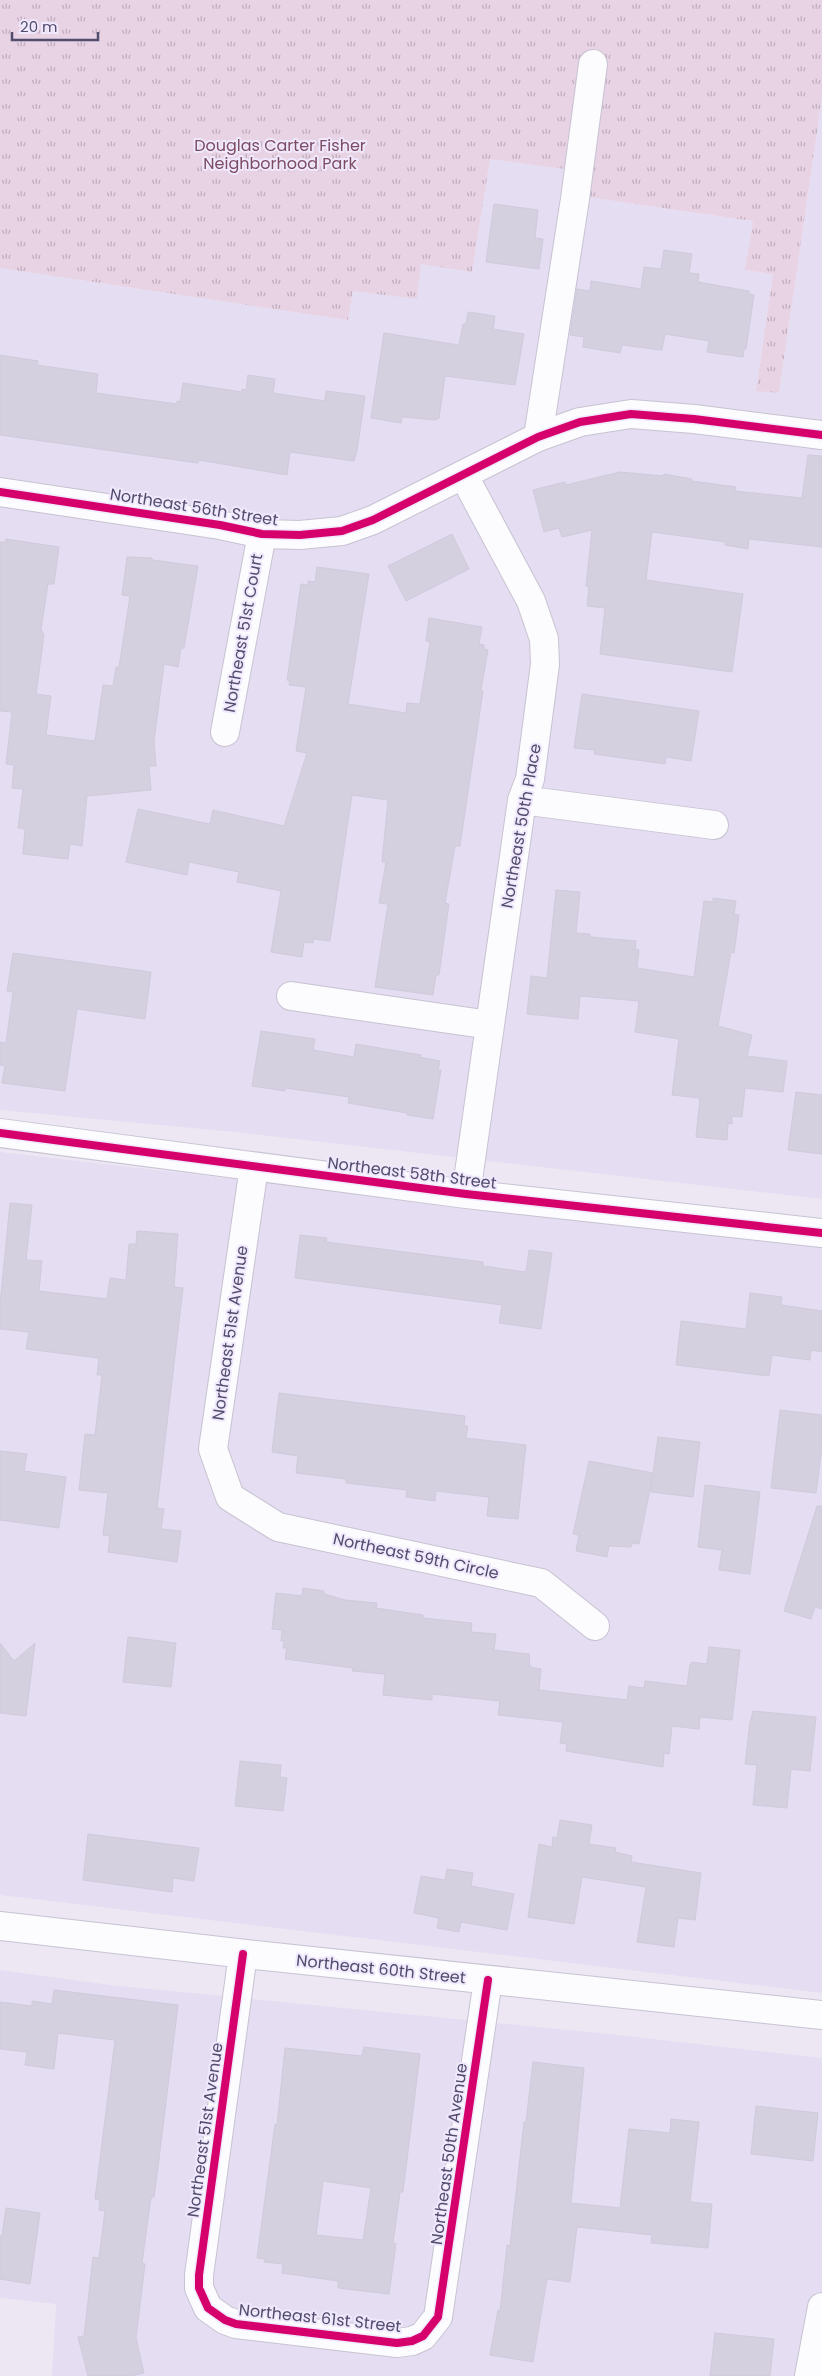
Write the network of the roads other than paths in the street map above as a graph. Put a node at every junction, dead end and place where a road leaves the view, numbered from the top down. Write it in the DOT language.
graph roads {
  1 [pos="593,64"];
  2 [pos="822,434"];
  3 [pos="538,437"];
  4 [pos="464,476"];
  5 [pos="0,492"];
  6 [pos="262,534"];
  7 [pos="225,732"];
  8 [pos="522,800"];
  9 [pos="714,825"];
  10 [pos="291,996"];
  11 [pos="490,1025"];
  12 [pos="0,1134"];
  13 [pos="254,1167"];
  14 [pos="466,1194"];
  15 [pos="822,1233"];
  16 [pos="230,1497"];
  17 [pos="595,1626"];
  18 [pos="0,1926"];
  19 [pos="243,1954"];
  20 [pos="488,1980"];
  21 [pos="822,2015"];
  22 [pos="822,2307"];
  23 [pos="208,2308"];
  24 [pos="430,2328"];
  25 [pos="809,2376"];
  1 -- 3 [label="street"];
  2 -- 3 [label="street, Northeast 56th Street"];
  3 -- 4 [label="street, Northeast 56th Street"];
  4 -- 6 [label="street, Northeast 56th Street"];
  4 -- 8 [label="street, Northeast 50th Place"];
  5 -- 6 [label="street, Northeast 56th Street"];
  6 -- 7 [label="street, Northeast 51st Court"];
  8 -- 9 [label="street"];
  8 -- 11 [label="street, Northeast 50th Place"];
  10 -- 11 [label="street"];
  11 -- 14 [label="street, Northeast 50th Place"];
  12 -- 13 [label="street, Northeast 58th Street"];
  13 -- 14 [label="street, Northeast 58th Street"];
  13 -- 16 [label="street, Northeast 51st Avenue"];
  14 -- 15 [label="street, Northeast 58th Street"];
  16 -- 17 [label="street, Northeast 59th Circle"];
  18 -- 19 [label="street, Northeast 60th Street"];
  19 -- 20 [label="street, Northeast 60th Street"];
  19 -- 23 [label="street, Northeast 51st Avenue"];
  20 -- 21 [label="street, Northeast 60th Street"];
  20 -- 24 [label="street, Northeast 50th Avenue"];
  22 -- 25 [label="street"];
  23 -- 24 [label="street, Northeast 61st Street"];
}
